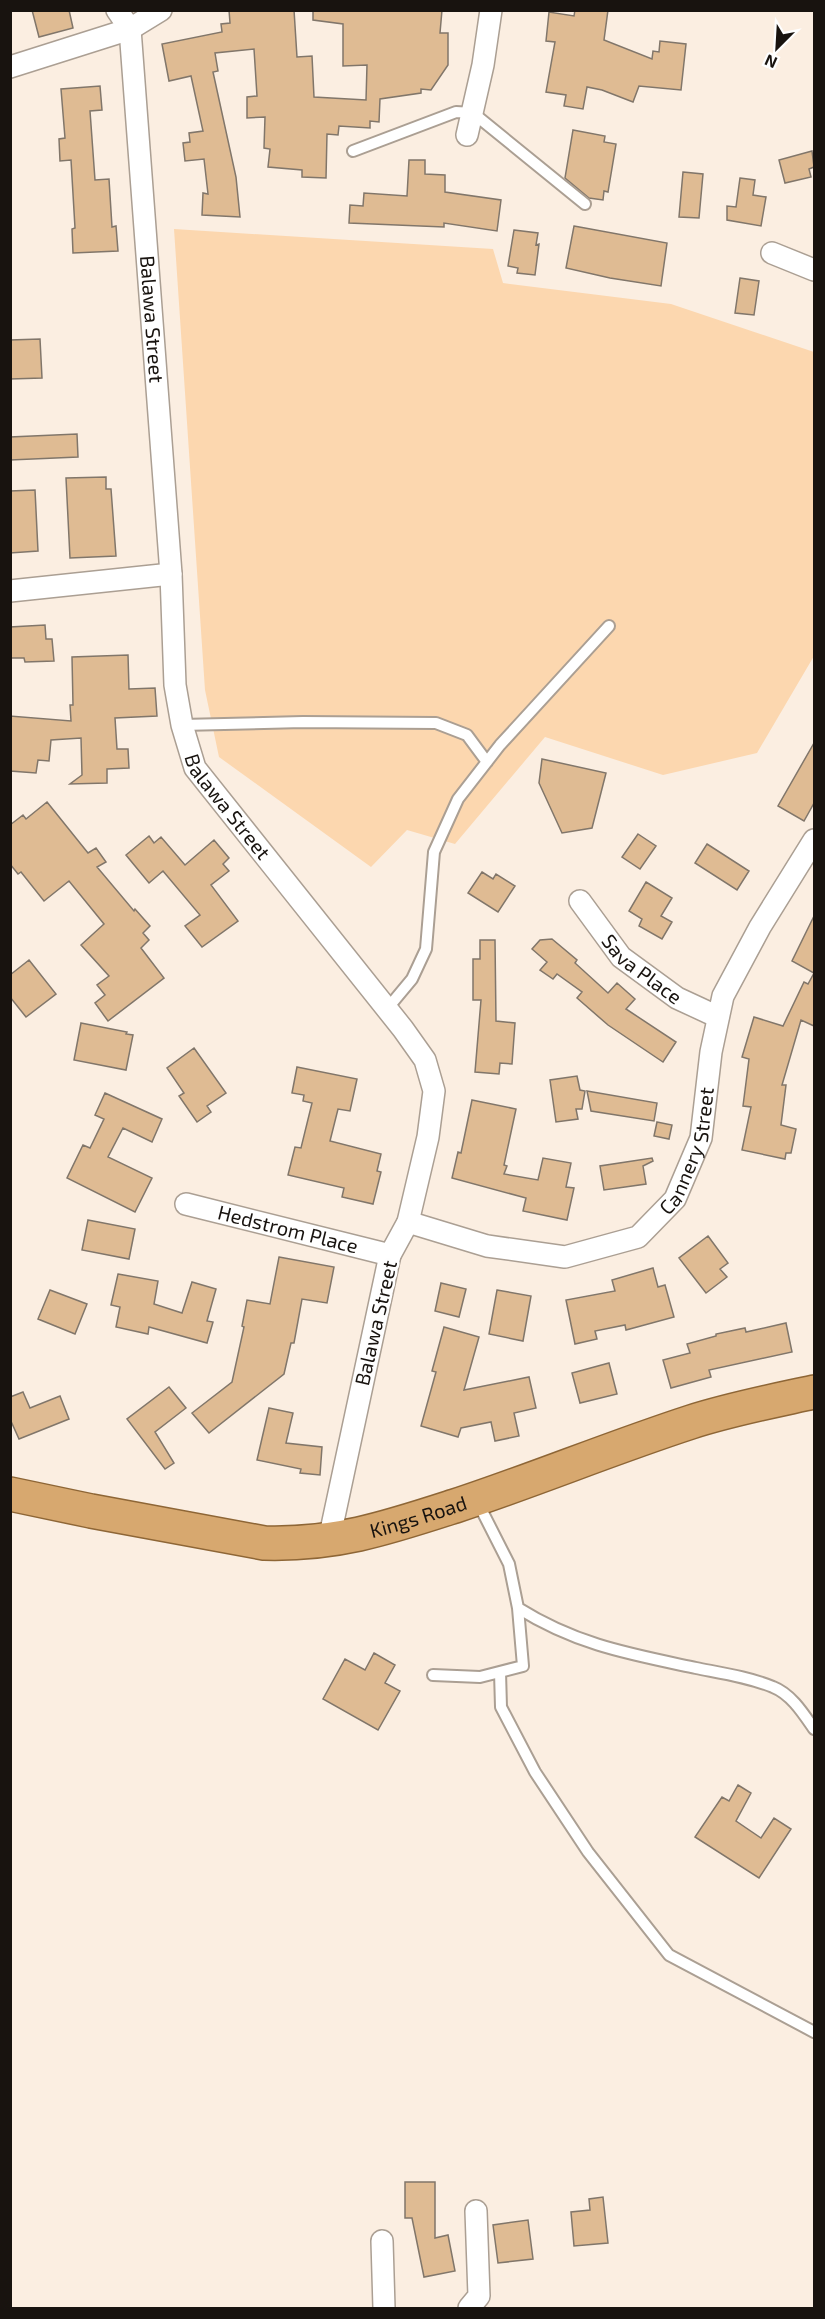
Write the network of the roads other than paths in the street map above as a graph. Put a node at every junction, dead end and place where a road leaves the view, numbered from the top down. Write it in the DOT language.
graph roads {
  1 [pos="117,10"];
  2 [pos="161,10"];
  3 [pos="491,10"];
  4 [pos="130,29"];
  5 [pos="10,67"];
  6 [pos="473,113"];
  7 [pos="467,135"];
  8 [pos="353,151"];
  9 [pos="585,204"];
  10 [pos="772,254"];
  11 [pos="814,270"];
  12 [pos="171,574"];
  13 [pos="10,591"];
  14 [pos="609,626"];
  15 [pos="182,725"];
  16 [pos="487,762"];
  17 [pos="814,840"];
  18 [pos="580,901"];
  19 [pos="387,1009"];
  20 [pos="718,1017"];
  21 [pos="186,1203"];
  22 [pos="408,1222"];
  23 [pos="390,1255"];
  24 [pos="814,1392"];
  25 [pos="10,1494"];
  26 [pos="477,1499"];
  27 [pos="329,1540"];
  28 [pos="518,1608"];
  29 [pos="500,1672"];
  30 [pos="433,1675"];
  31 [pos="814,1729"];
  32 [pos="814,2032"];
  33 [pos="476,2211"];
  34 [pos="382,2241"];
  35 [pos="384,2308"];
  36 [pos="469,2308"];
  1 -- 4 [label="street"];
  2 -- 4 [label="street"];
  3 -- 6 [label="street"];
  4 -- 5 [label="street"];
  4 -- 12 [label="street, Balawa Street"];
  6 -- 7 [label="street"];
  6 -- 8 [label="lane"];
  6 -- 9 [label="lane"];
  10 -- 11 [label="street"];
  12 -- 13 [label="street"];
  12 -- 15 [label="street, Balawa Street"];
  14 -- 16 [label="lane"];
  15 -- 16 [label="lane"];
  15 -- 19 [label="street, Balawa Street"];
  16 -- 19 [label="lane"];
  17 -- 20 [label="street, Cannery Street"];
  18 -- 20 [label="street, Sava Place"];
  19 -- 22 [label="street, Balawa Street"];
  20 -- 22 [label="street, Cannery Street"];
  21 -- 23 [label="street, Hedstrom Place"];
  22 -- 23 [label="street, Balawa Street"];
  23 -- 27 [label="street, Balawa Street"];
  24 -- 26 [label="highway, Kings Road"];
  25 -- 27 [label="highway, Kings Road"];
  26 -- 27 [label="highway, Kings Road"];
  26 -- 28 [label="lane"];
  28 -- 29 [label="lane"];
  28 -- 31 [label="lane"];
  29 -- 30 [label="lane"];
  29 -- 32 [label="lane"];
  33 -- 36 [label="street"];
  34 -- 35 [label="street"];
}
